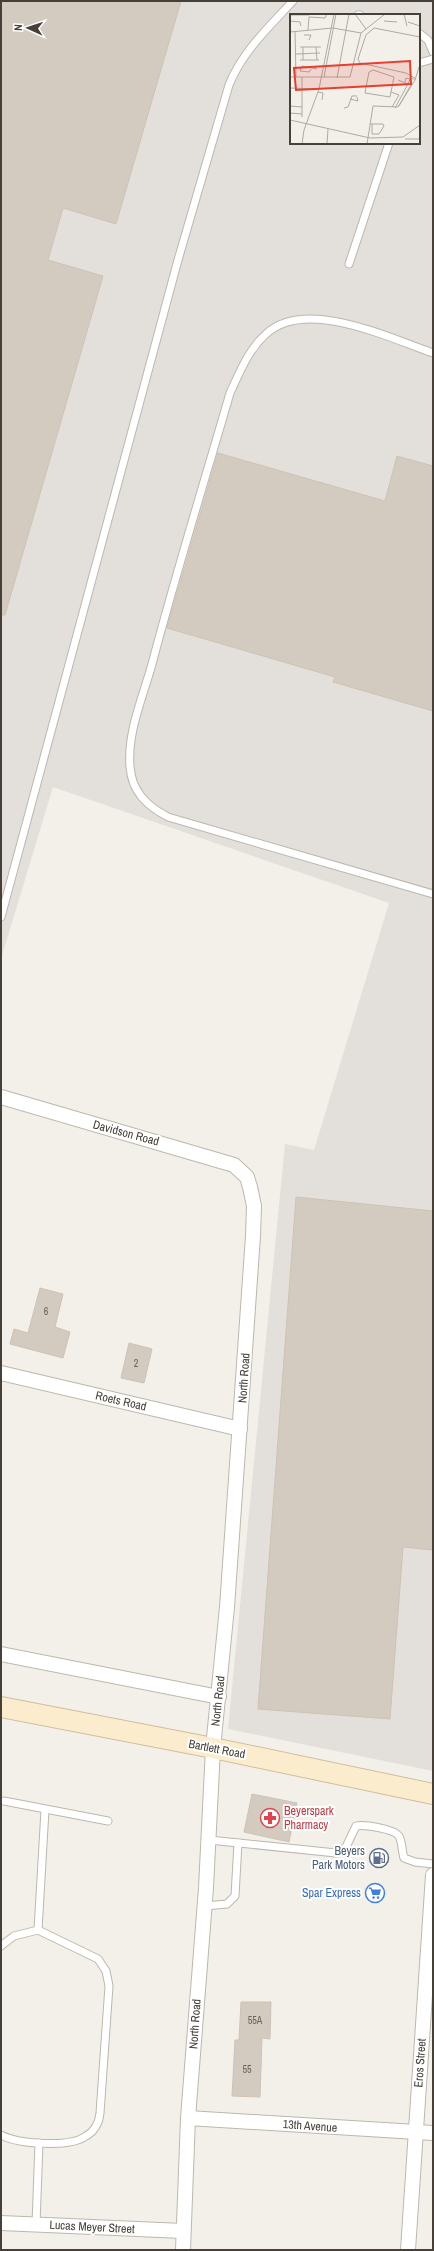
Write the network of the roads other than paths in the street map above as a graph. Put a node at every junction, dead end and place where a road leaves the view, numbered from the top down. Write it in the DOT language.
graph roads {
  1 [pos="293,1"];
  2 [pos="420,34"];
  3 [pos="433,52"];
  4 [pos="433,59"];
  5 [pos="420,63"];
  6 [pos="389,144"];
  7 [pos="349,264"];
  8 [pos="433,353"];
  9 [pos="433,894"];
  10 [pos="1,917"];
  11 [pos="1,1097"];
  12 [pos="247,1178"];
  13 [pos="1,1373"];
  14 [pos="240,1429"];
  15 [pos="1,1654"];
  16 [pos="219,1697"];
  17 [pos="1,1707"];
  18 [pos="213,1748"];
  19 [pos="433,1794"];
  20 [pos="4,1801"];
  21 [pos="45,1810"];
  22 [pos="108,1821"];
  23 [pos="209,1840"];
  24 [pos="238,1843"];
  25 [pos="433,1864"];
  26 [pos="433,1875"];
  27 [pos="205,1906"];
  28 [pos="38,1930"];
  29 [pos="1,1946"];
  30 [pos="188,2118"];
  31 [pos="416,2132"];
  32 [pos="433,2133"];
  33 [pos="1,2135"];
  34 [pos="39,2143"];
  35 [pos="1,2223"];
  36 [pos="36,2224"];
  37 [pos="183,2231"];
  38 [pos="184,2250"];
  39 [pos="408,2250"];
  1 -- 10 [label="lane"];
  2 -- 3 [label="lane"];
  4 -- 5 [label="lane"];
  6 -- 7 [label="lane"];
  8 -- 9 [label="lane"];
  11 -- 12 [label="street, Davidson Road"];
  12 -- 14 [label="street, North Road"];
  13 -- 14 [label="street, Roets Road"];
  14 -- 16 [label="street, North Road"];
  15 -- 16 [label="street"];
  16 -- 18 [label="street, North Road"];
  17 -- 18 [label="street, Bartlett Road"];
  18 -- 19 [label="street, Bartlett Road"];
  18 -- 23 [label="street, North Road"];
  20 -- 21 [label="lane"];
  21 -- 22 [label="lane"];
  21 -- 28 [label="lane"];
  23 -- 24 [label="lane"];
  23 -- 27 [label="street, North Road"];
  24 -- 25 [label="lane"];
  24 -- 27 [label="lane"];
  26 -- 31 [label="street, Eros Street"];
  27 -- 30 [label="street, North Road"];
  28 -- 29 [label="lane"];
  28 -- 34 [label="lane"];
  30 -- 31 [label="street, 13th Avenue"];
  30 -- 37 [label="street, North Road"];
  31 -- 32 [label="street, 13th Avenue"];
  31 -- 39 [label="street, Eros Street"];
  33 -- 34 [label="lane"];
  34 -- 36 [label="lane"];
  35 -- 36 [label="street, Lucas Meyer Street"];
  36 -- 37 [label="street, Lucas Meyer Street"];
  37 -- 38 [label="street, North Road"];
}
